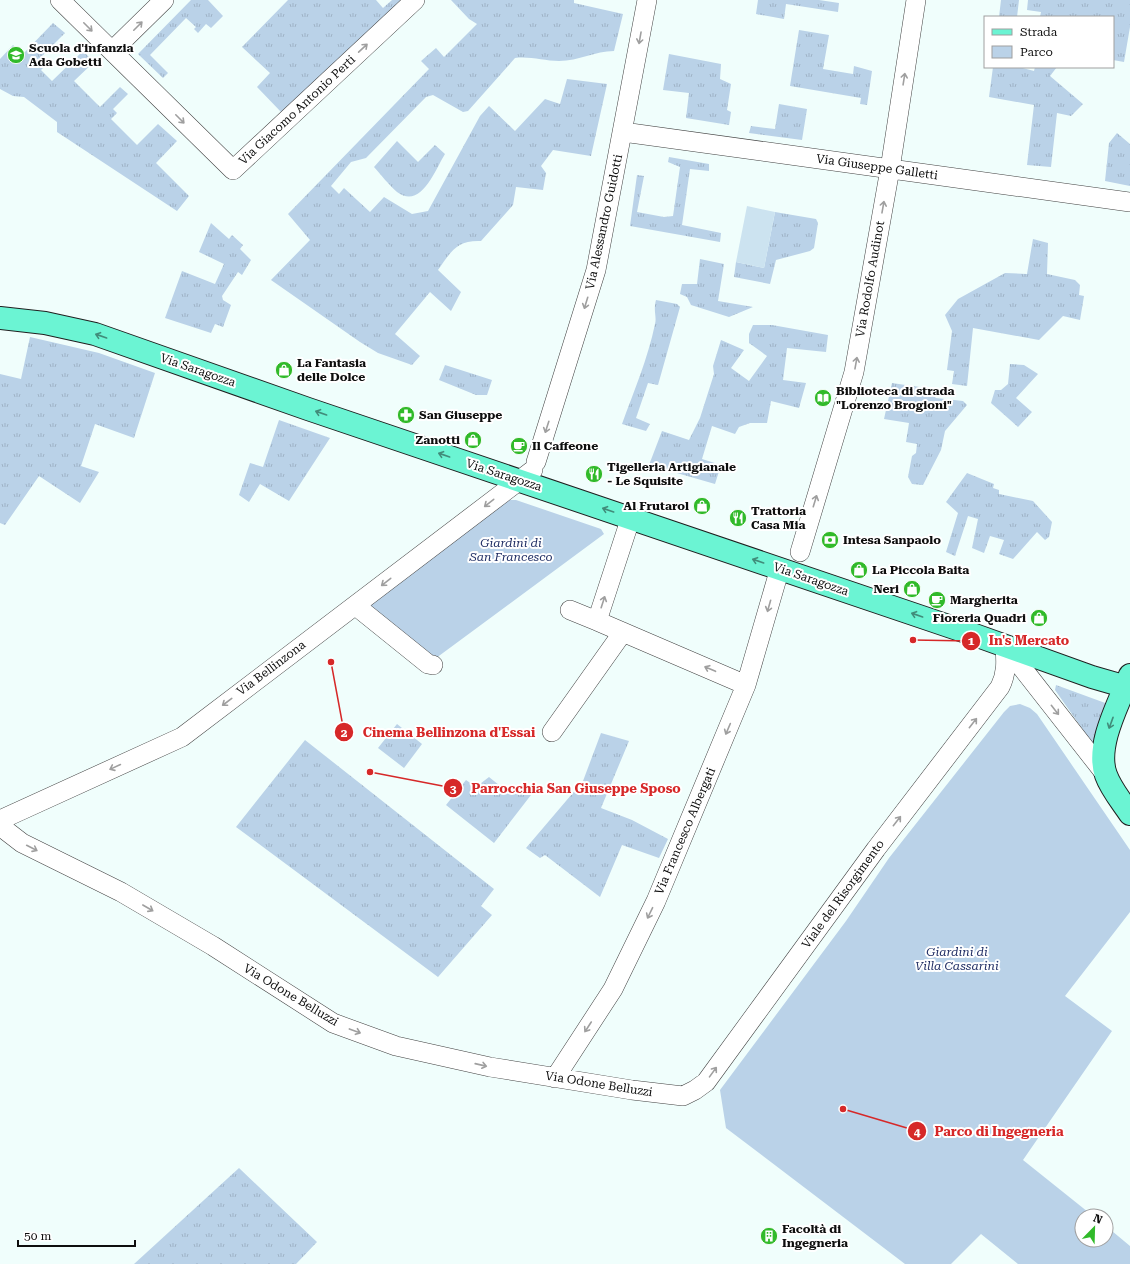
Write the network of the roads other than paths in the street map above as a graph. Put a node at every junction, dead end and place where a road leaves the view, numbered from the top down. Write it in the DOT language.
graph roads {
  1 [pos="60,0"];
  2 [pos="164,0"];
  3 [pos="415,0"];
  4 [pos="647,0"];
  5 [pos="916,0"];
  6 [pos="112,51"];
  7 [pos="623,132"];
  8 [pos="890,169"];
  9 [pos="1130,202"];
  10 [pos="0,318"];
  11 [pos="530,471"];
  12 [pos="631,517"];
  13 [pos="793,564"];
  14 [pos="356,606"];
  15 [pos="570,610"];
  16 [pos="597,621"];
  17 [pos="623,632"];
  18 [pos="1005,646"];
  19 [pos="433,665"];
  20 [pos="1128,683"];
  21 [pos="746,684"];
  22 [pos="1000,687"];
  23 [pos="1040,691"];
  24 [pos="552,732"];
  25 [pos="1106,775"];
  26 [pos="1130,814"];
  27 [pos="0,820"];
  28 [pos="0,826"];
  29 [pos="554,1078"];
  30 [pos="683,1096"];
  1 -- 6 [label="street, Via Giacomo Antonio Perti, one-way"];
  6 -- 2 [label="street, one-way"];
  6 -- 3 [label="street, Via Giacomo Antonio Perti, one-way"];
  4 -- 7 [label="street, Via Alessandro Guidotti, one-way"];
  8 -- 5 [label="street, Via Rodolfo Audinot, one-way"];
  7 -- 8 [label="street, Via Giuseppe Galletti"];
  7 -- 11 [label="street, Via Alessandro Guidotti, one-way"];
  8 -- 9 [label="street, Via Giuseppe Galletti"];
  13 -- 8 [label="street, Via Rodolfo Audinot, one-way"];
  11 -- 10 [label="main road, Via Saragozza, one-way"];
  12 -- 11 [label="main road, Via Saragozza, one-way"];
  11 -- 14 [label="street, Via Bellinzona, one-way"];
  13 -- 12 [label="main road, Via Saragozza, one-way"];
  16 -- 12 [label="street, one-way"];
  18 -- 13 [label="main road, Via Saragozza, one-way"];
  13 -- 21 [label="street, Via Francesco Albergati, one-way"];
  14 -- 19 [label="street"];
  14 -- 27 [label="street, Via Bellinzona, one-way"];
  15 -- 16 [label="street"];
  16 -- 17 [label="street"];
  21 -- 17 [label="street, one-way"];
  17 -- 24 [label="street"];
  18 -- 20 [label="main road, Via Saragozza"];
  18 -- 22 [label="street, Viale del Risorgimento"];
  18 -- 23 [label="street"];
  20 -- 25 [label="main road, one-way"];
  21 -- 29 [label="street, Via Francesco Albergati, one-way"];
  22 -- 23 [label="street"];
  30 -- 22 [label="street, Viale del Risorgimento, one-way"];
  23 -- 25 [label="street, one-way"];
  25 -- 26 [label="main road"];
  28 -- 29 [label="street, Via Odone Belluzzi, one-way"];
  29 -- 30 [label="street, Via Odone Belluzzi"];
}
